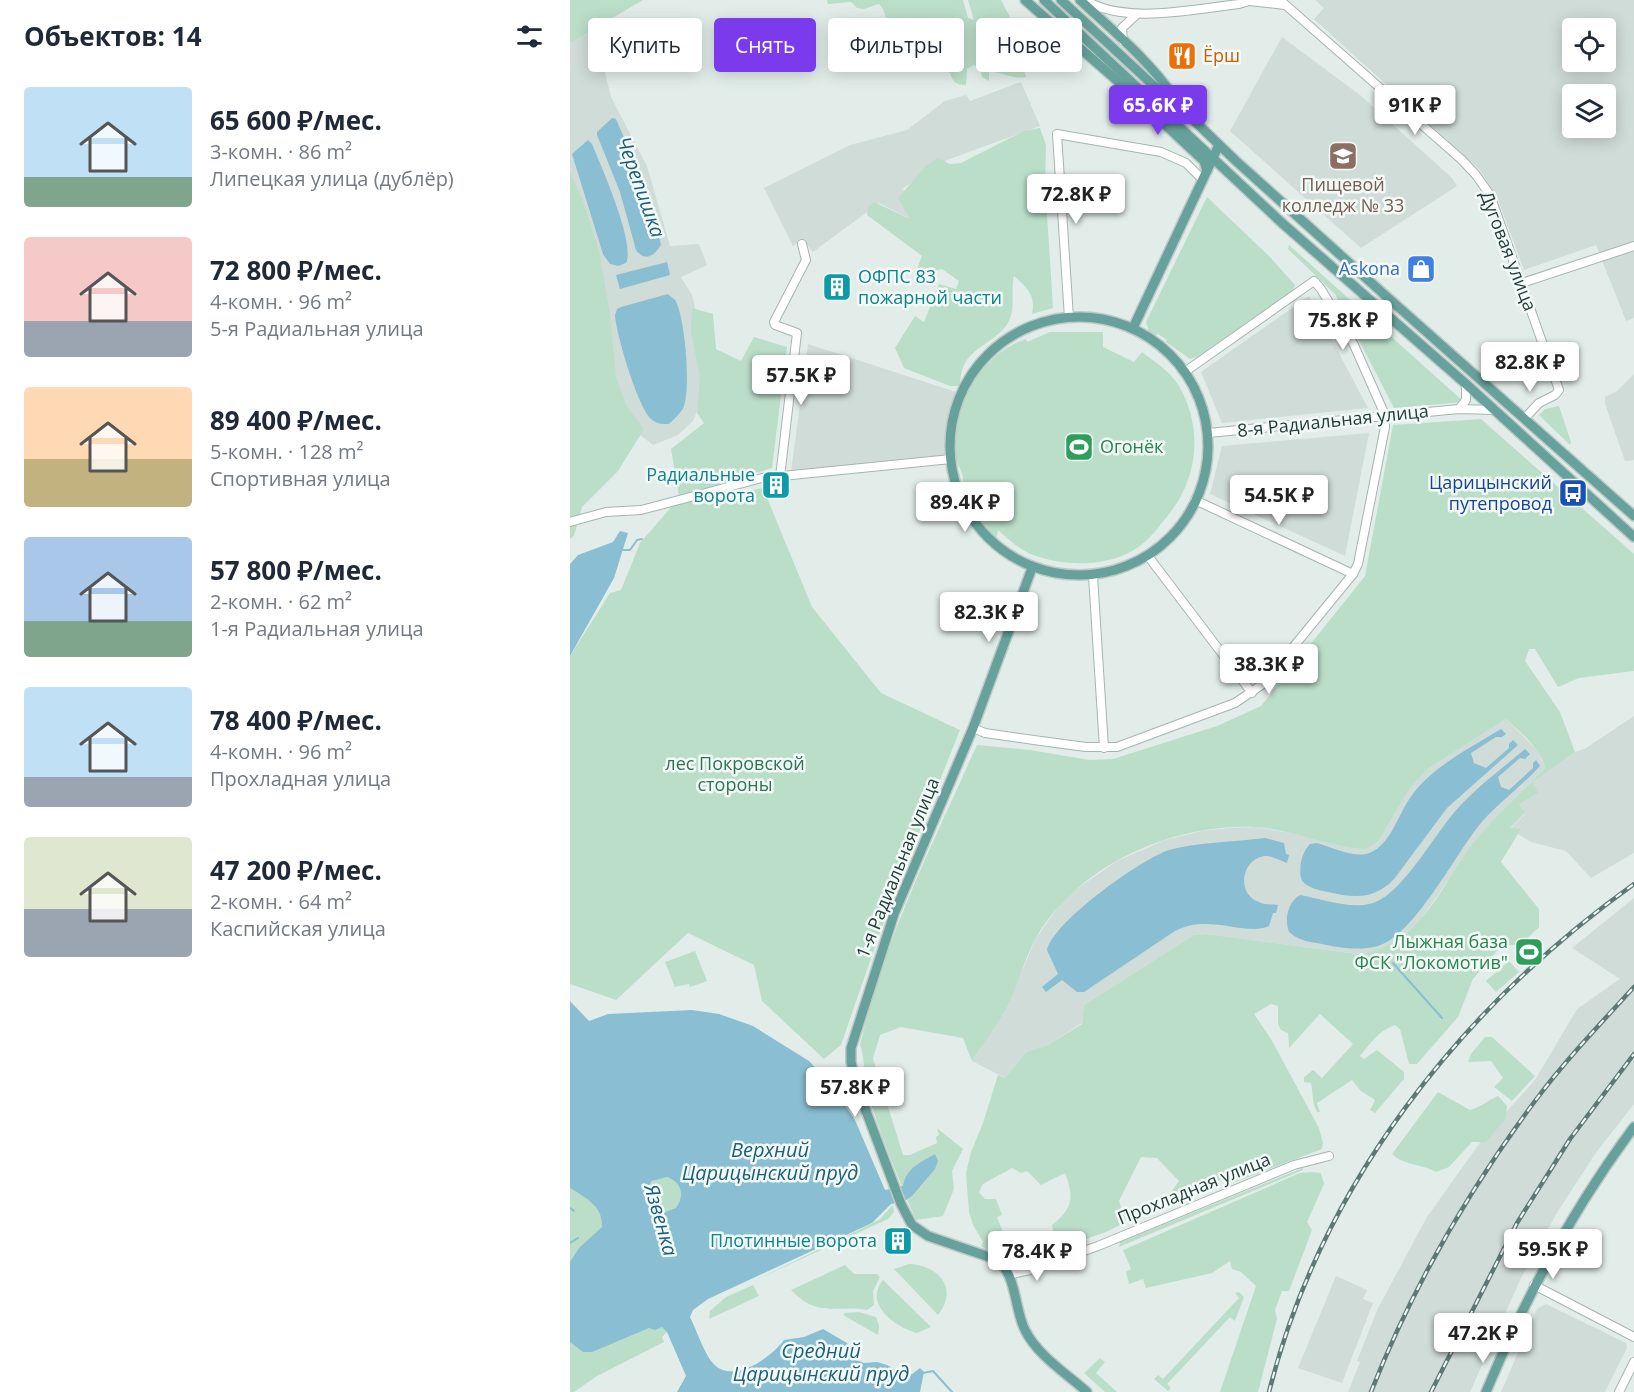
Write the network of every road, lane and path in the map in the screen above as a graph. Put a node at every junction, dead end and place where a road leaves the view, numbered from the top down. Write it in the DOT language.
graph roads {
  1 [pos="1025,0"];
  2 [pos="1044,0"];
  3 [pos="1061,0"];
  4 [pos="1080,0"];
  5 [pos="1085,0"];
  6 [pos="1251,1"];
  7 [pos="1284,2"];
  8 [pos="1137,14"];
  9 [pos="1123,41"];
  10 [pos="1129,91"];
  11 [pos="1179,106"];
  12 [pos="1170,119"];
  13 [pos="1219,144"];
  14 [pos="1213,159"];
  15 [pos="1205,176"];
  16 [pos="802,244"];
  17 [pos="1634,246"];
  18 [pos="1522,283"];
  19 [pos="1069,318"];
  20 [pos="1133,328"];
  21 [pos="1186,371"];
  22 [pos="1466,384"];
  23 [pos="1459,409"];
  24 [pos="1495,410"];
  25 [pos="1385,415"];
  26 [pos="1524,419"];
  27 [pos="1208,433"];
  28 [pos="951,459"];
  29 [pos="780,477"];
  30 [pos="1195,500"];
  31 [pos="1634,516"];
  32 [pos="570,522"];
  33 [pos="1634,537"];
  34 [pos="1148,556"];
  35 [pos="1032,568"];
  36 [pos="1353,574"];
  37 [pos="1094,576"];
  38 [pos="1252,693"];
  39 [pos="973,728"];
  40 [pos="1104,748"];
  41 [pos="1634,1127"];
  42 [pos="1329,1156"];
  43 [pos="1008,1275"];
  44 [pos="1534,1285"];
  45 [pos="1634,1337"];
  46 [pos="1634,1362"];
  47 [pos="1087,1392"];
  48 [pos="1486,1392"];
  49 [pos="1619,1392"];
  1 -- 10 [label="main road"];
  2 -- 12 [label="main road"];
  3 -- 11 [label="main road"];
  4 -- 9 [label="main road"];
  5 -- 8 [label="street, Дуговая улица"];
  6 -- 7 [label="street, Дуговая улица"];
  6 -- 8 [label="street, Дуговая улица"];
  7 -- 18 [label="street, Дуговая улица"];
  8 -- 9 [label="street"];
  9 -- 11 [label="main road"];
  10 -- 12 [label="main road"];
  10 -- 15 [label="main road"];
  11 -- 13 [label="main road"];
  12 -- 14 [label="main road"];
  13 -- 14 [label="main road"];
  13 -- 26 [label="main road"];
  14 -- 15 [label="main road"];
  14 -- 22 [label="main road"];
  15 -- 19 [label="street"];
  15 -- 20 [label="main road"];
  16 -- 29 [label="street"];
  17 -- 18 [label="street"];
  18 -- 26 [label="street, Дуговая улица"];
  19 -- 20 [label="main road"];
  19 -- 28 [label="main road"];
  20 -- 21 [label="main road"];
  21 -- 25 [label="street"];
  21 -- 27 [label="main road"];
  22 -- 23 [label="street"];
  22 -- 24 [label="main road"];
  23 -- 24 [label="street, 8-я Радиальная улица"];
  23 -- 25 [label="street, 8-я Радиальная улица"];
  24 -- 33 [label="main road"];
  25 -- 27 [label="street, 8-я Радиальная улица"];
  25 -- 36 [label="street"];
  26 -- 31 [label="main road"];
  27 -- 30 [label="main road"];
  28 -- 29 [label="street"];
  28 -- 35 [label="main road"];
  29 -- 32 [label="street"];
  30 -- 34 [label="main road"];
  30 -- 36 [label="street"];
  34 -- 37 [label="main road"];
  34 -- 38 [label="street"];
  35 -- 37 [label="main road"];
  35 -- 39 [label="main road, 1-я Радиальная улица"];
  36 -- 38 [label="street"];
  37 -- 40 [label="street"];
  38 -- 40 [label="street"];
  39 -- 40 [label="street"];
  39 -- 43 [label="main road, 1-я Радиальная улица"];
  41 -- 44 [label="main road"];
  42 -- 43 [label="street, Прохладная улица"];
  43 -- 47 [label="main road"];
  44 -- 45 [label="street"];
  44 -- 48 [label="main road"];
  46 -- 49 [label="street"];
}
